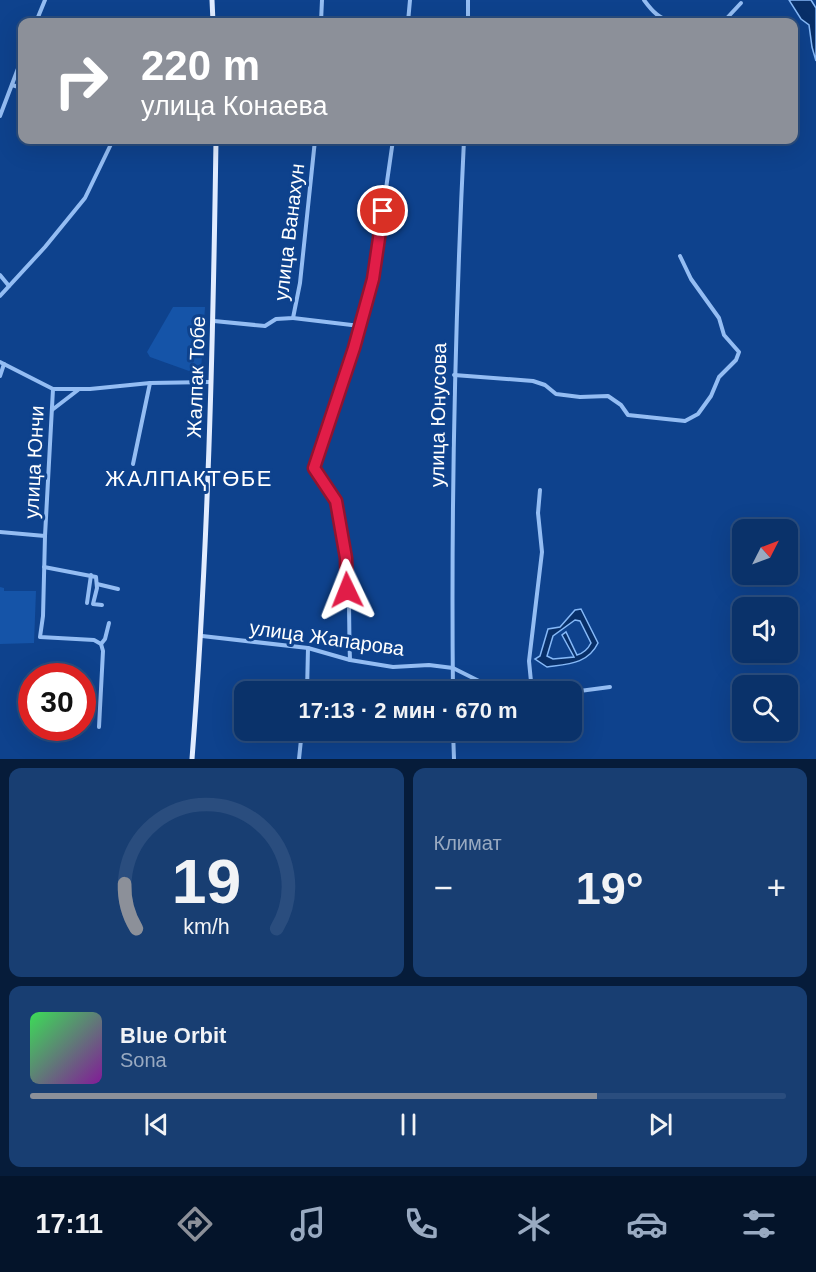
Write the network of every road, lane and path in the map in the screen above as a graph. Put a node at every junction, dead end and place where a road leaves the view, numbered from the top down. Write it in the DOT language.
graph roads {
  1 [pos="45,0"];
  2 [pos="212,0"];
  3 [pos="322,0"];
  4 [pos="410,0"];
  5 [pos="468,0"];
  6 [pos="644,0"];
  7 [pos="741,3"];
  8 [pos="38,18"];
  9 [pos="213,18"];
  10 [pos="321,18"];
  11 [pos="408,18"];
  12 [pos="468,18"];
  13 [pos="661,18"];
  14 [pos="727,18"];
  15 [pos="18,69"];
  16 [pos="12,85"];
  17 [pos="18,87"];
  18 [pos="0,116"];
  19 [pos="111,144"];
  20 [pos="216,144"];
  21 [pos="315,144"];
  22 [pos="392,144"];
  23 [pos="464,144"];
  24 [pos="680,256"];
  25 [pos="0,275"];
  26 [pos="9,286"];
  27 [pos="0,296"];
  28 [pos="293,318"];
  29 [pos="214,321"];
  30 [pos="360,326"];
  31 [pos="2,363"];
  32 [pos="454,375"];
  33 [pos="0,376"];
  34 [pos="210,382"];
  35 [pos="150,383"];
  36 [pos="53,389"];
  37 [pos="79,389"];
  38 [pos="52,410"];
  39 [pos="133,464"];
  40 [pos="540,490"];
  41 [pos="0,532"];
  42 [pos="45,536"];
  43 [pos="44,567"];
  44 [pos="91,575"];
  45 [pos="97,584"];
  46 [pos="118,589"];
  47 [pos="87,603"];
  48 [pos="102,605"];
  49 [pos="109,623"];
  50 [pos="202,636"];
  51 [pos="101,644"];
  52 [pos="308,648"];
  53 [pos="350,660"];
  54 [pos="453,668"];
  55 [pos="307,681"];
  56 [pos="453,681"];
  57 [pos="479,681"];
  58 [pos="531,681"];
  59 [pos="610,687"];
  60 [pos="582,691"];
  61 [pos="99,727"];
  62 [pos="301,741"];
  63 [pos="453,741"];
  64 [pos="192,759"];
  65 [pos="299,759"];
  66 [pos="454,759"];
  1 -- 8 [label="street"];
  2 -- 9 [label="main road"];
  3 -- 10 [label="street"];
  4 -- 11 [label="street"];
  5 -- 12 [label="street"];
  6 -- 13 [label="street"];
  7 -- 14 [label="street"];
  15 -- 16 [label="street"];
  16 -- 17 [label="street"];
  16 -- 18 [label="street"];
  19 -- 26 [label="street"];
  20 -- 29 [label="main road, Жалпак Тобе"];
  21 -- 28 [label="street, улица Ванахун"];
  22 -- 30 [label="street"];
  23 -- 32 [label="street, улица Юнусова"];
  24 -- 32 [label="street"];
  25 -- 26 [label="street"];
  26 -- 27 [label="street"];
  28 -- 29 [label="street, улица Ванахун"];
  28 -- 30 [label="street"];
  29 -- 34 [label="main road, Жалпак Тобе"];
  30 -- 53 [label="street"];
  31 -- 33 [label="street"];
  31 -- 36 [label="street"];
  32 -- 54 [label="street, улица Юнусова"];
  34 -- 35 [label="street"];
  34 -- 50 [label="main road, Жалпак Тобе"];
  35 -- 37 [label="street"];
  35 -- 39 [label="street"];
  36 -- 37 [label="street"];
  36 -- 38 [label="street, улица Юнчи"];
  37 -- 38 [label="street"];
  38 -- 42 [label="street, улица Юнчи"];
  40 -- 58 [label="street"];
  41 -- 42 [label="street, улица Юнчи"];
  42 -- 43 [label="street, улица Юнчи"];
  43 -- 44 [label="street"];
  43 -- 51 [label="street, улица Юнчи"];
  44 -- 45 [label="street"];
  44 -- 47 [label="street"];
  45 -- 46 [label="street"];
  45 -- 48 [label="street"];
  49 -- 51 [label="street"];
  50 -- 52 [label="street, улица Жапарова"];
  50 -- 64 [label="main road, Жалпак Тобе"];
  51 -- 61 [label="street"];
  52 -- 53 [label="street, улица Жапарова"];
  52 -- 55 [label="street"];
  53 -- 54 [label="street, улица Жапарова"];
  54 -- 56 [label="street, улица Юнусова"];
  54 -- 57 [label="street, улица Жапарова"];
  59 -- 60 [label="street"];
  62 -- 65 [label="street"];
  63 -- 66 [label="street"];
}
